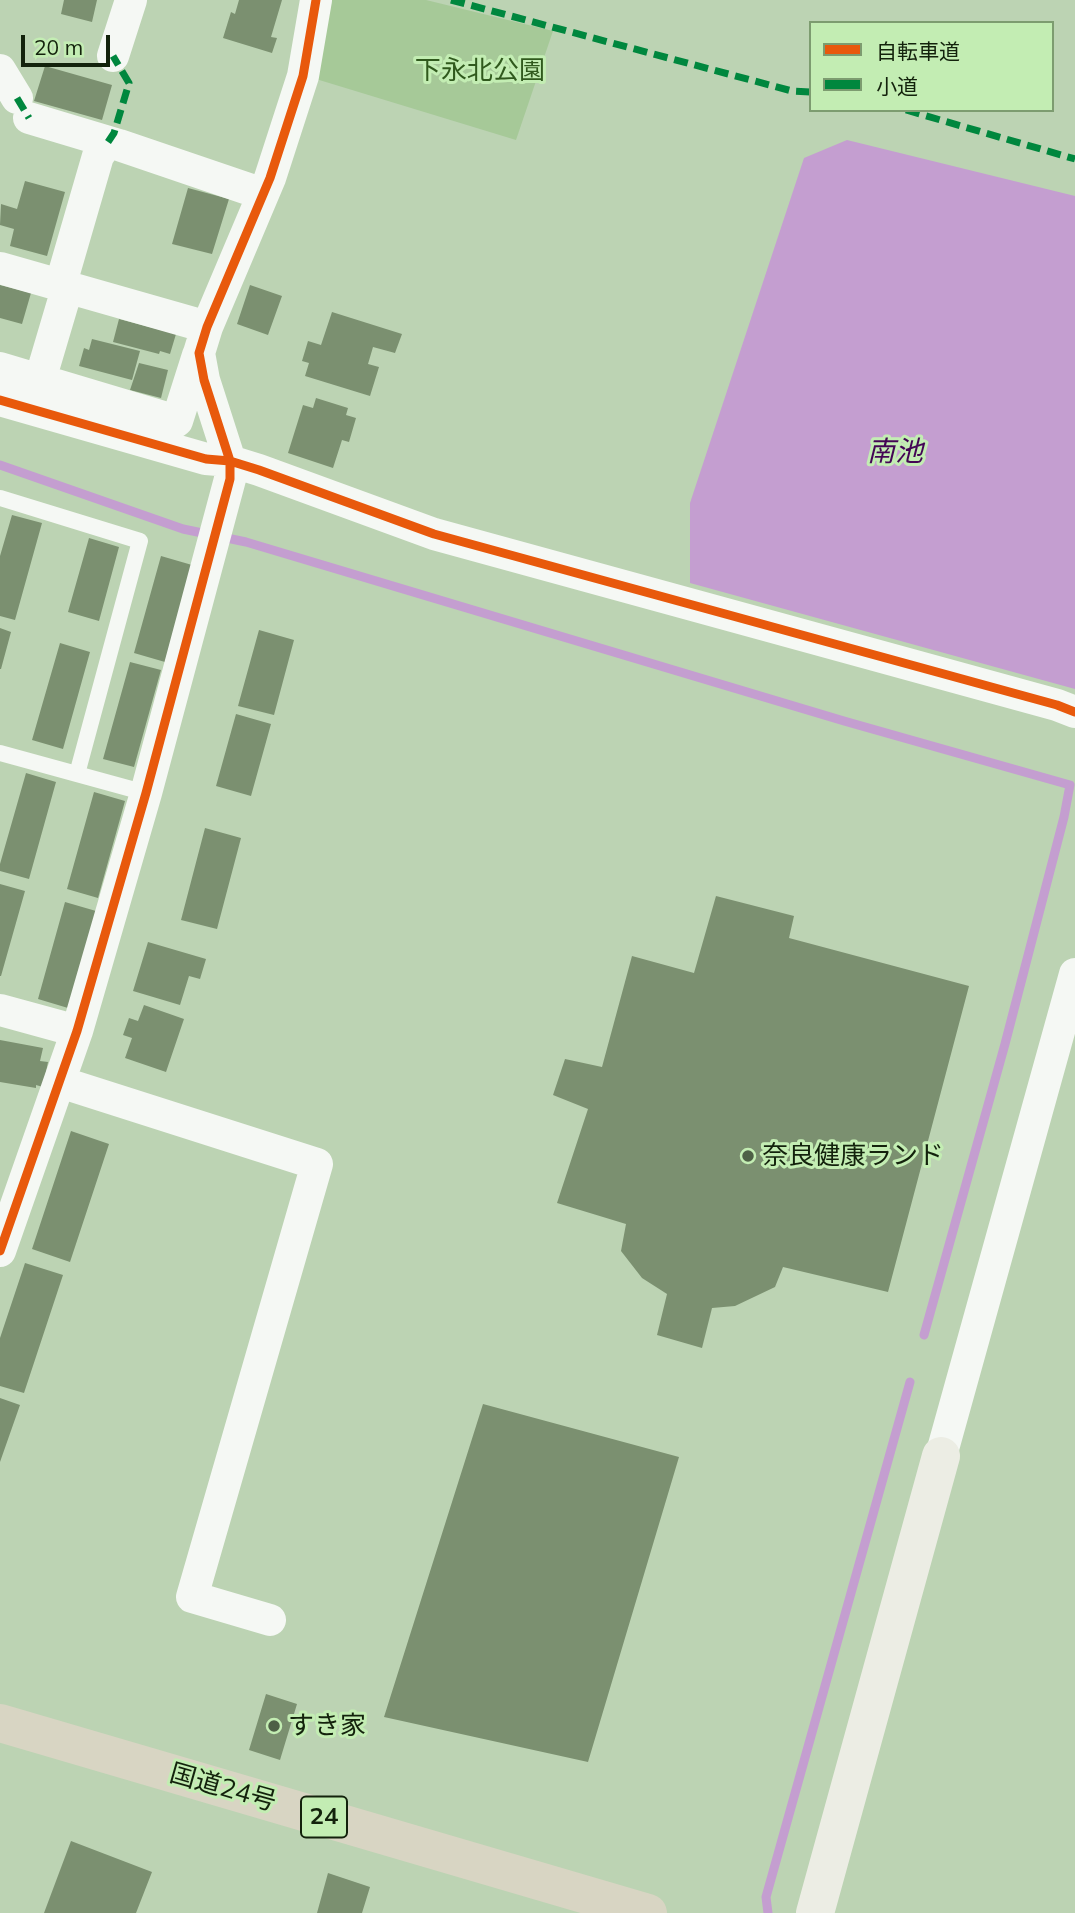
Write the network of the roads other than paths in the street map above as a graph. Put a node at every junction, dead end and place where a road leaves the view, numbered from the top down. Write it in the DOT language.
graph roads {
  1 [pos="131,0"];
  2 [pos="316,0"];
  3 [pos="113,56"];
  4 [pos="0,70"];
  5 [pos="108,142"];
  6 [pos="263,194"];
  7 [pos="0,268"];
  8 [pos="64,286"];
  9 [pos="203,340"];
  10 [pos="0,368"];
  11 [pos="40,380"];
  12 [pos="0,400"];
  13 [pos="177,421"];
  14 [pos="227,449"];
  15 [pos="0,498"];
  16 [pos="1075,712"];
  17 [pos="0,753"];
  18 [pos="77,774"];
  19 [pos="146,793"];
  20 [pos="1075,974"];
  21 [pos="0,1010"];
  22 [pos="78,1031"];
  23 [pos="60,1082"];
  24 [pos="0,1251"];
  25 [pos="941,1457"];
  26 [pos="270,1620"];
  27 [pos="0,1723"];
  28 [pos="648,1913"];
  29 [pos="815,1913"];
  1 -- 3 [label="street"];
  2 -- 6 [label="street"];
  4 -- 5 [label="street"];
  5 -- 6 [label="street"];
  5 -- 8 [label="street"];
  6 -- 9 [label="street"];
  7 -- 8 [label="street"];
  8 -- 9 [label="street"];
  8 -- 11 [label="street"];
  9 -- 13 [label="street"];
  9 -- 14 [label="street"];
  10 -- 11 [label="street"];
  11 -- 13 [label="street"];
  12 -- 14 [label="street"];
  13 -- 14 [label="street"];
  14 -- 16 [label="street"];
  14 -- 19 [label="street"];
  15 -- 18 [label="lane"];
  17 -- 18 [label="lane"];
  18 -- 19 [label="lane"];
  19 -- 22 [label="street"];
  20 -- 25 [label="street"];
  21 -- 22 [label="street"];
  22 -- 23 [label="street"];
  23 -- 24 [label="street"];
  23 -- 26 [label="street"];
  25 -- 29 [label="street"];
  27 -- 28 [label="highway, 国道24号 / 24"];
}
